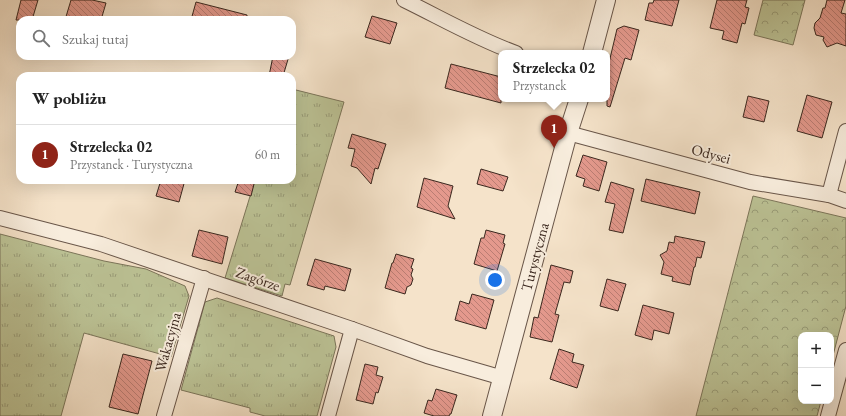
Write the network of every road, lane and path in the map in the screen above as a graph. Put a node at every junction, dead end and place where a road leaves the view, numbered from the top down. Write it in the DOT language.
graph roads {
  1 [pos="404,0"];
  2 [pos="606,0"];
  3 [pos="508,50"];
  4 [pos="593,50"];
  5 [pos="578,102"];
  6 [pos="846,131"];
  7 [pos="568,133"];
  8 [pos="829,195"];
  9 [pos="846,201"];
  10 [pos="0,218"];
  11 [pos="204,278"];
  12 [pos="352,329"];
  13 [pos="846,350"];
  14 [pos="503,378"];
  15 [pos="164,416"];
  16 [pos="328,416"];
  17 [pos="492,416"];
  18 [pos="828,416"];
  1 -- 3 [label="street"];
  2 -- 4 [label="street"];
  5 -- 7 [label="street, Turystyczna"];
  6 -- 8 [label="street"];
  7 -- 8 [label="street, Odysei"];
  7 -- 14 [label="street, Turystyczna"];
  8 -- 9 [label="street, Odysei"];
  10 -- 11 [label="street, Zagórze"];
  11 -- 12 [label="street, Zagórze"];
  11 -- 15 [label="street, Wakacyjna"];
  12 -- 14 [label="street, Zagórze"];
  12 -- 16 [label="street"];
  13 -- 18 [label="street"];
  14 -- 17 [label="street, Turystyczna"];
}
